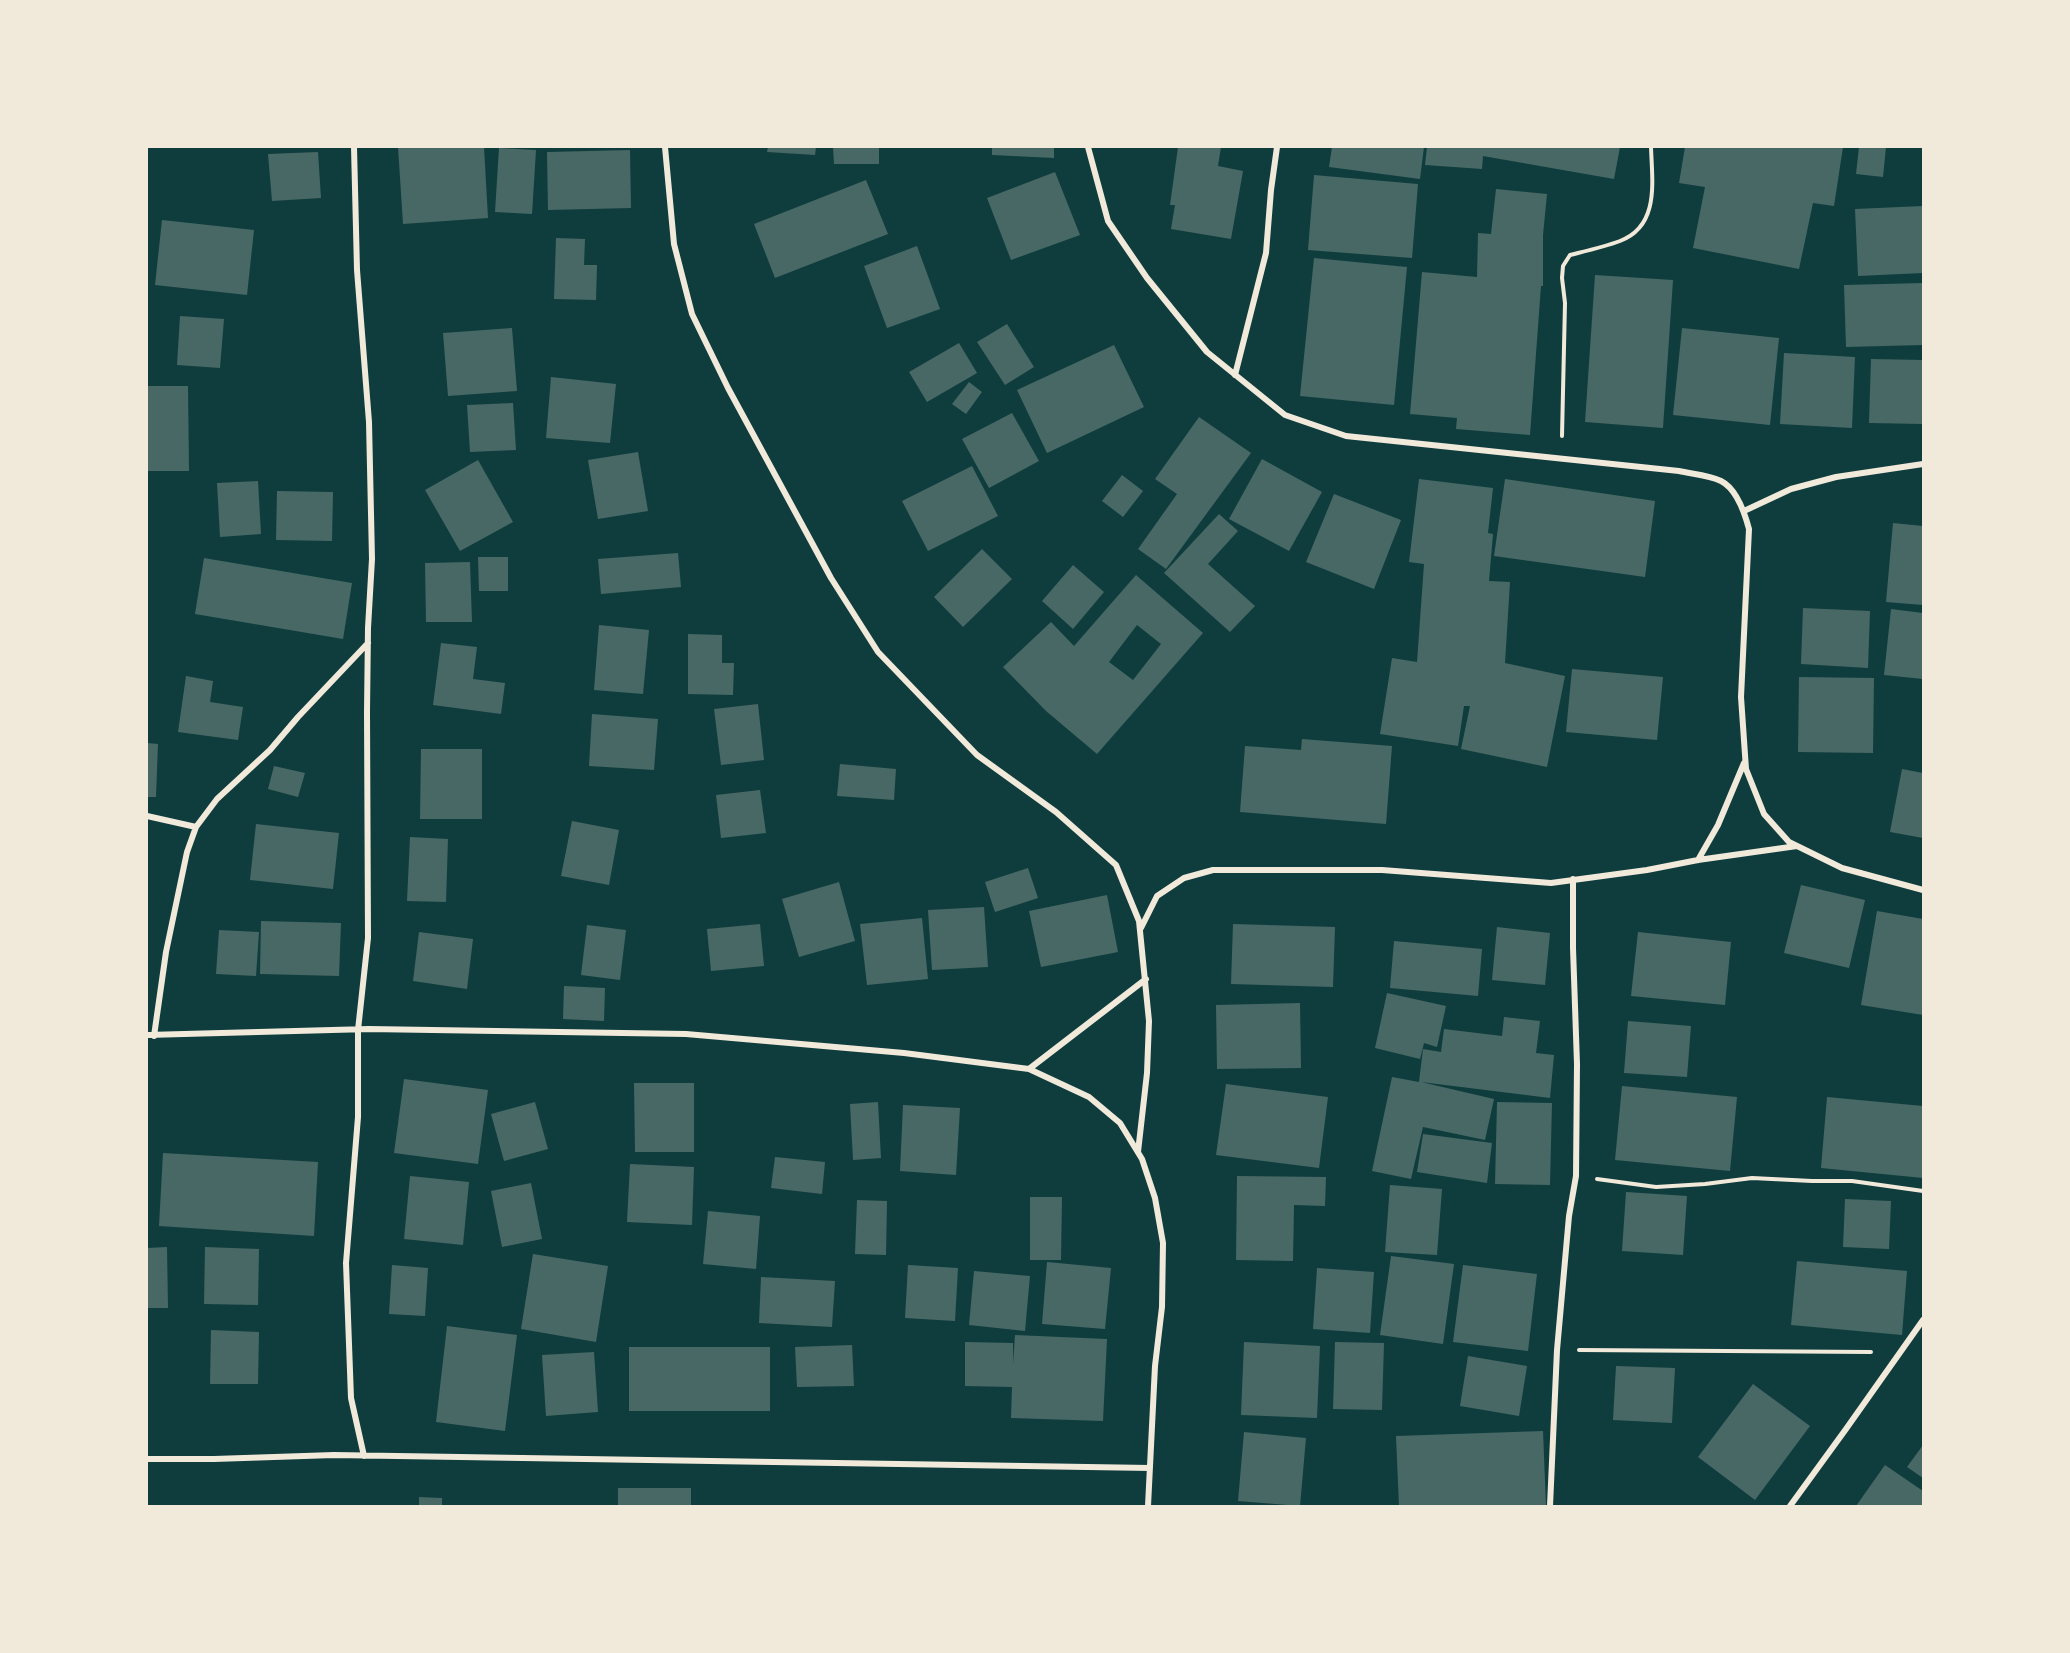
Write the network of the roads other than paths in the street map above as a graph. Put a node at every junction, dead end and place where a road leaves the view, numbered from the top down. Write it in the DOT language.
graph roads {
  1 [pos="354,147"];
  2 [pos="665,147"];
  3 [pos="1088,147"];
  4 [pos="1277,147"];
  5 [pos="1235,375"];
  6 [pos="1923,464"];
  7 [pos="1744,512"];
  8 [pos="368,643"];
  9 [pos="1745,761"];
  10 [pos="147,816"];
  11 [pos="196,827"];
  12 [pos="1797,846"];
  13 [pos="1698,860"];
  14 [pos="1573,879"];
  15 [pos="1923,890"];
  16 [pos="1141,930"];
  17 [pos="1146,979"];
  18 [pos="358,1030"];
  19 [pos="151,1036"];
  20 [pos="1029,1069"];
  21 [pos="1138,1152"];
  22 [pos="1923,1320"];
  23 [pos="363,1456"];
  24 [pos="147,1459"];
  25 [pos="1150,1468"];
  26 [pos="1148,1506"];
  27 [pos="1550,1506"];
  28 [pos="1790,1506"];
  1 -- 8 [label="street"];
  2 -- 16 [label="street"];
  3 -- 5 [label="street"];
  4 -- 5 [label="street"];
  5 -- 7 [label="street"];
  6 -- 7 [label="street"];
  7 -- 9 [label="street"];
  8 -- 11 [label="street"];
  8 -- 18 [label="street"];
  9 -- 12 [label="street"];
  9 -- 13 [label="street"];
  10 -- 11 [label="street"];
  11 -- 19 [label="street"];
  12 -- 13 [label="street"];
  12 -- 15 [label="street"];
  13 -- 14 [label="street"];
  14 -- 16 [label="street"];
  14 -- 27 [label="street"];
  16 -- 17 [label="street"];
  17 -- 20 [label="street"];
  17 -- 21 [label="street"];
  18 -- 19 [label="street"];
  18 -- 20 [label="street"];
  18 -- 23 [label="street"];
  20 -- 21 [label="street"];
  21 -- 25 [label="street"];
  22 -- 28 [label="street"];
  23 -- 24 [label="street"];
  23 -- 25 [label="street"];
  25 -- 26 [label="street"];
}
